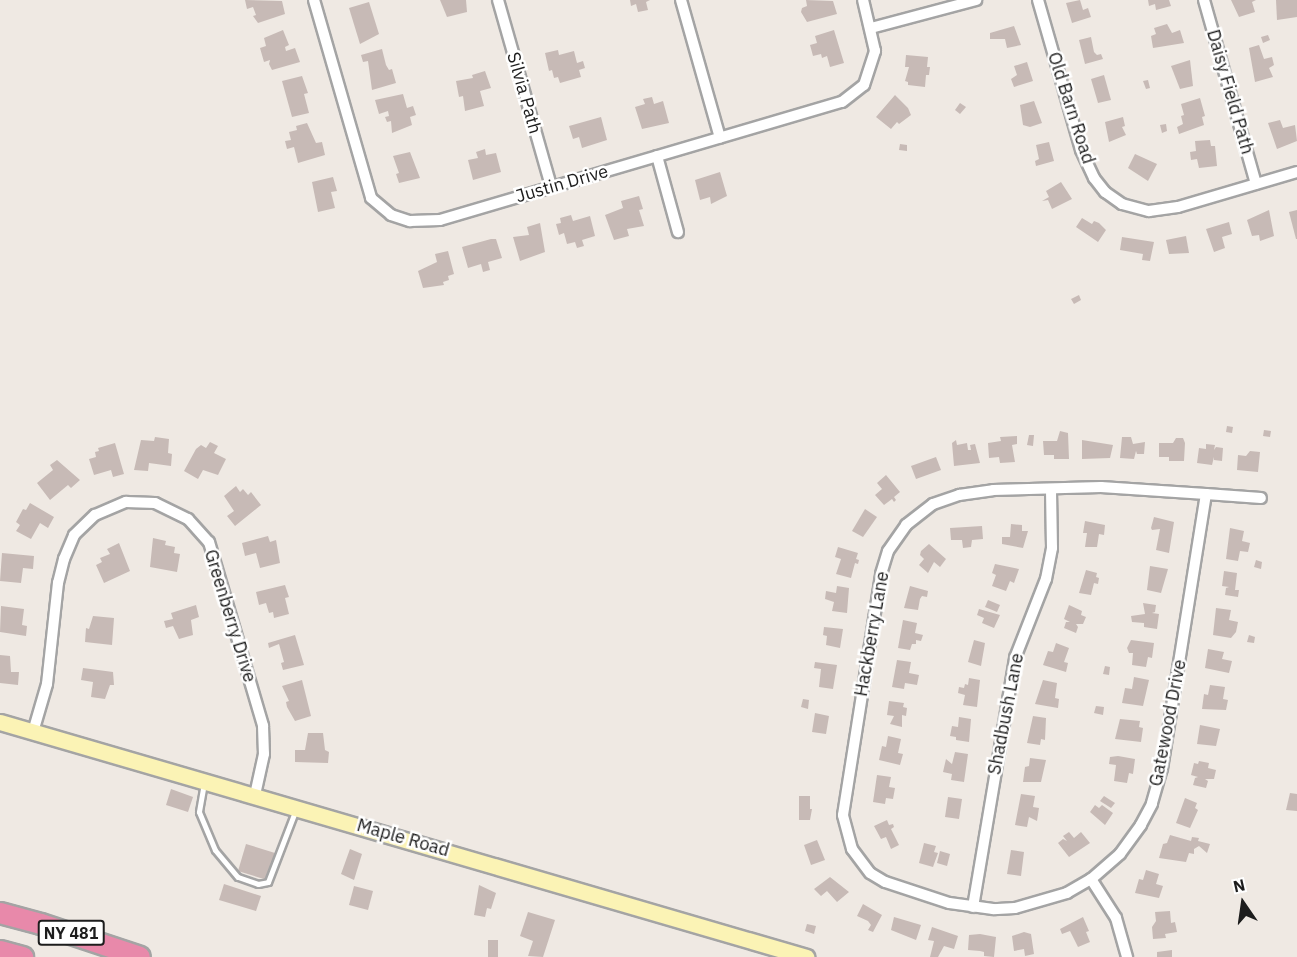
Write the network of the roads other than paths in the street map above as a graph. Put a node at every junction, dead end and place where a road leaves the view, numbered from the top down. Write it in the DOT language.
graph roads {
  1 [pos="314,0"];
  2 [pos="498,0"];
  3 [pos="681,0"];
  4 [pos="863,0"];
  5 [pos="976,0"];
  6 [pos="1038,0"];
  7 [pos="1204,0"];
  8 [pos="871,28"];
  9 [pos="720,138"];
  10 [pos="657,156"];
  11 [pos="1297,172"];
  12 [pos="1256,184"];
  13 [pos="551,186"];
  14 [pos="678,232"];
  15 [pos="1051,489"];
  16 [pos="1206,494"];
  17 [pos="1261,498"];
  18 [pos="0,722"];
  19 [pos="33,732"];
  20 [pos="205,781"];
  21 [pos="255,795"];
  22 [pos="296,808"];
  23 [pos="1091,879"];
  24 [pos="974,907"];
  25 [pos="0,913"];
  26 [pos="0,951"];
  27 [pos="23,957"];
  28 [pos="140,957"];
  29 [pos="806,957"];
  30 [pos="1127,957"];
  1 -- 13 [label="street, Justin Drive"];
  2 -- 13 [label="street, Silvia Path"];
  3 -- 9 [label="street"];
  4 -- 8 [label="street, Justin Drive"];
  5 -- 8 [label="street"];
  6 -- 12 [label="street, Old Barn Road"];
  7 -- 12 [label="street, Daisy Field Path"];
  8 -- 9 [label="street, Justin Drive"];
  9 -- 10 [label="street, Justin Drive"];
  10 -- 13 [label="street, Justin Drive"];
  10 -- 14 [label="street"];
  11 -- 12 [label="street, Old Barn Road"];
  15 -- 16 [label="street, Hackberry Lane"];
  15 -- 24 [label="street, Shadbush Lane"];
  15 -- 24 [label="street, Hackberry Lane"];
  16 -- 17 [label="street, Hackberry Lane"];
  16 -- 23 [label="street, Gatewood Drive"];
  18 -- 19 [label="street, Maple Road"];
  19 -- 20 [label="street, Maple Road"];
  19 -- 21 [label="street, Greenberry Drive"];
  20 -- 21 [label="street, Maple Road"];
  20 -- 22 [label="lane"];
  21 -- 22 [label="street, Maple Road"];
  22 -- 29 [label="street, Maple Road"];
  23 -- 24 [label="street, Hackberry Lane"];
  23 -- 30 [label="street"];
  25 -- 28 [label="highway, NY 481"];
  26 -- 27 [label="highway, NY 481"];
}
